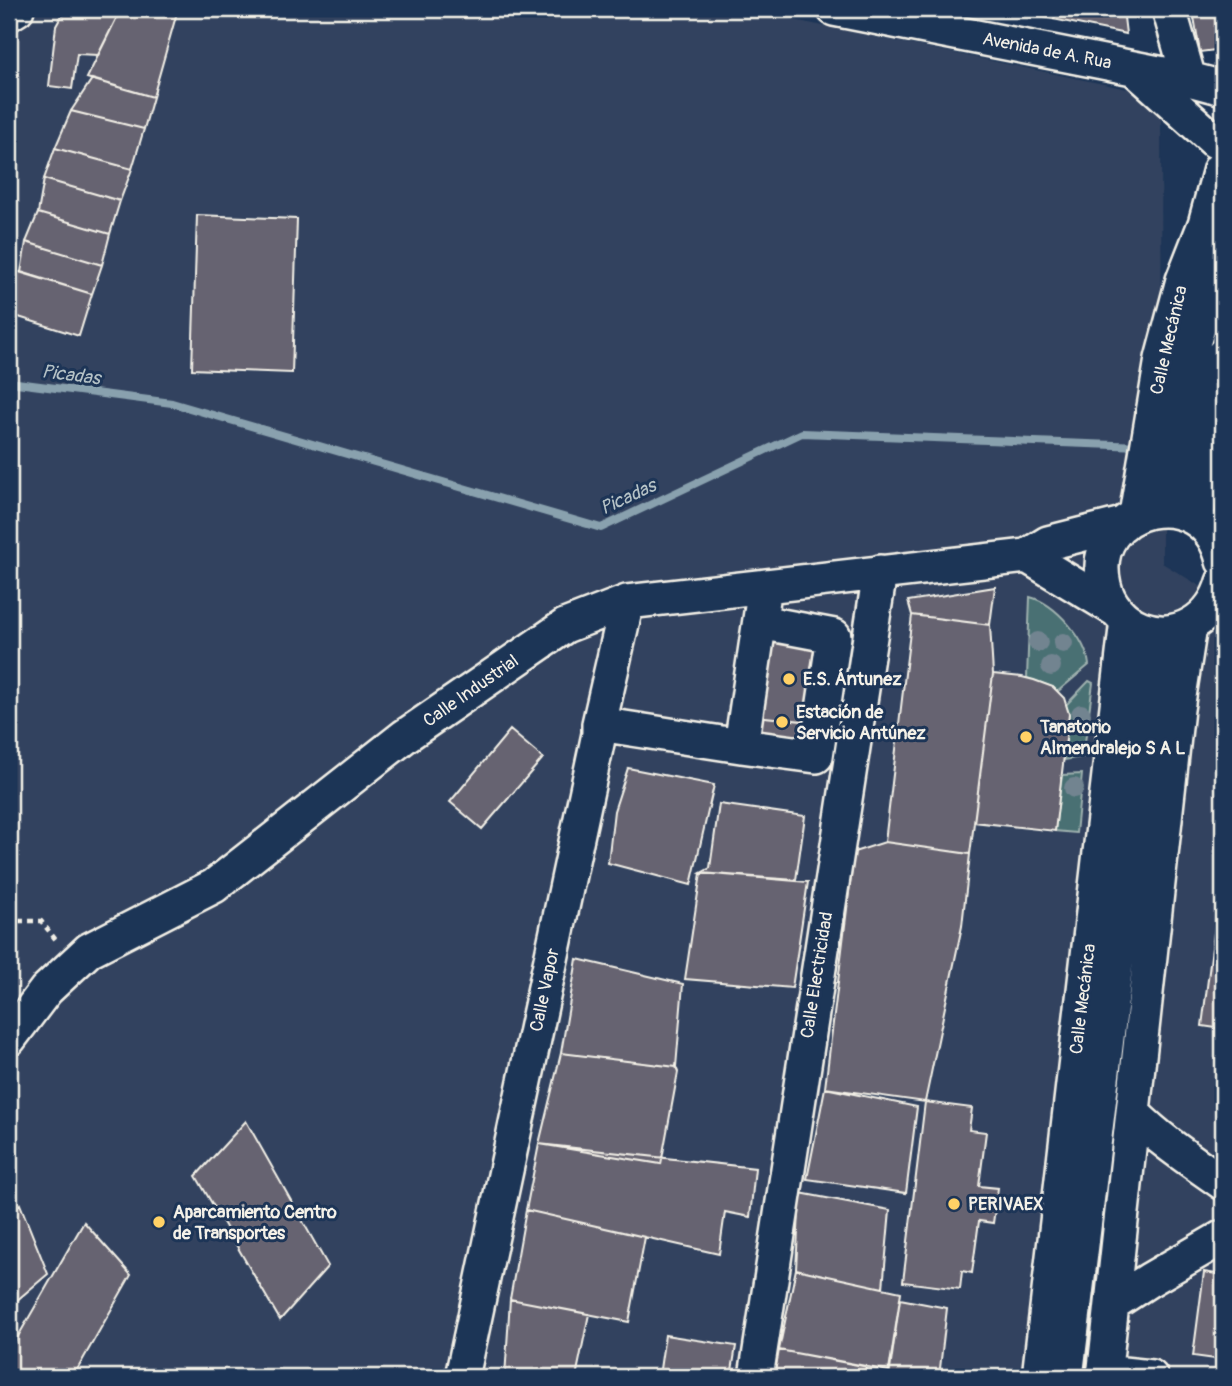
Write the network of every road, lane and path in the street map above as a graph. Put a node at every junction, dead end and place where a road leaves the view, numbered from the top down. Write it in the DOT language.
graph roads {
  1 [pos="17,9"];
  2 [pos="834,9"];
  3 [pos="1169,9"];
  4 [pos="9,14"];
  5 [pos="1135,69"];
  6 [pos="1189,79"];
  7 [pos="1223,88"];
  8 [pos="1220,150"];
  9 [pos="1223,213"];
  10 [pos="1221,264"];
  11 [pos="1223,355"];
  12 [pos="1186,459"];
  13 [pos="1129,519"];
  14 [pos="1205,533"];
  15 [pos="1027,556"];
  16 [pos="880,572"];
  17 [pos="1223,582"];
  18 [pos="765,586"];
  19 [pos="627,602"];
  20 [pos="1205,616"];
  21 [pos="1133,621"];
  22 [pos="760,622"];
  23 [pos="829,665"];
  24 [pos="864,670"];
  25 [pos="823,709"];
  26 [pos="856,715"];
  27 [pos="599,724"];
  28 [pos="741,746"];
  29 [pos="9,921"];
  30 [pos="89,950"];
  31 [pos="9,1039"];
  32 [pos="1134,1114"];
  33 [pos="1223,1183"];
  34 [pos="1223,1237"];
  35 [pos="1112,1304"];
  36 [pos="1104,1375"];
  37 [pos="462,1377"];
  38 [pos="756,1377"];
  39 [pos="1039,1377"];
  40 [pos="1066,1377"];
  41 [pos="1150,1377"];
  1 -- 4 [label="street"];
  2 -- 5 [label="street, Avenida de A. Rua"];
  3 -- 6 [label="street"];
  5 -- 6 [label="street, Avenida de A. Rua"];
  5 -- 8 [label="street, Avenida de A. Rua"];
  6 -- 7 [label="street, Avenida de A. Rua"];
  8 -- 12 [label="street, Calle Mecánica"];
  9 -- 10 [label="street"];
  10 -- 12 [label="street"];
  11 -- 12 [label="street, Calle Mecánica"];
  12 -- 13 [label="street, Calle Mecánica"];
  12 -- 14 [label="street"];
  13 -- 14 [label="street, Calle Industrial"];
  13 -- 15 [label="street, Calle Industrial"];
  13 -- 21 [label="street"];
  15 -- 16 [label="street, Calle Industrial"];
  15 -- 21 [label="street"];
  16 -- 18 [label="street, Calle Industrial"];
  16 -- 24 [label="street, Calle Electricidad"];
  17 -- 20 [label="street"];
  18 -- 19 [label="street, Calle Industrial"];
  18 -- 22 [label="street"];
  19 -- 27 [label="street, Calle Vapor"];
  19 -- 30 [label="street, Calle Industrial"];
  20 -- 21 [label="street"];
  20 -- 32 [label="street"];
  21 -- 39 [label="street, Calle Mecánica"];
  21 -- 40 [label="street"];
  22 -- 23 [label="street"];
  22 -- 28 [label="street"];
  23 -- 24 [label="street"];
  23 -- 25 [label="street"];
  24 -- 26 [label="street, Calle Electricidad"];
  25 -- 26 [label="street"];
  25 -- 28 [label="street"];
  26 -- 38 [label="street, Calle Electricidad"];
  27 -- 28 [label="street"];
  27 -- 37 [label="street, Calle Vapor"];
  29 -- 30 [label="path"];
  30 -- 31 [label="street, Calle Industrial"];
  32 -- 33 [label="street"];
  32 -- 35 [label="street"];
  34 -- 35 [label="street"];
  35 -- 36 [label="street"];
  36 -- 41 [label="street"];
}
